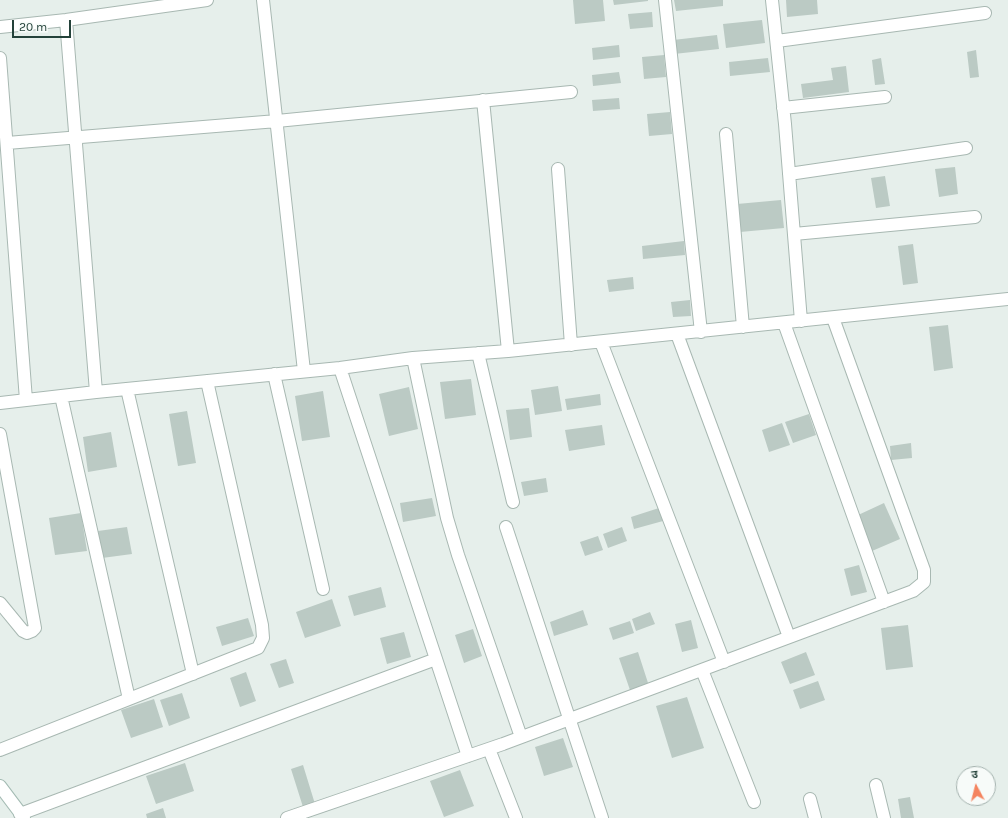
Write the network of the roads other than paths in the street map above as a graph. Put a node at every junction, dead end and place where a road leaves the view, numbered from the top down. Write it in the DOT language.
graph roads {
  1 [pos="207,0"];
  2 [pos="264,0"];
  3 [pos="665,0"];
  4 [pos="772,0"];
  5 [pos="168,3"];
  6 [pos="985,13"];
  7 [pos="66,20"];
  8 [pos="0,26"];
  9 [pos="777,41"];
  10 [pos="0,58"];
  11 [pos="571,92"];
  12 [pos="885,97"];
  13 [pos="483,100"];
  14 [pos="783,108"];
  15 [pos="277,121"];
  16 [pos="726,134"];
  17 [pos="76,137"];
  18 [pos="7,143"];
  19 [pos="966,148"];
  20 [pos="558,169"];
  21 [pos="789,174"];
  22 [pos="975,217"];
  23 [pos="794,234"];
  24 [pos="1008,299"];
  25 [pos="832,318"];
  26 [pos="801,321"];
  27 [pos="784,323"];
  28 [pos="743,328"];
  29 [pos="701,332"];
  30 [pos="677,334"];
  31 [pos="601,342"];
  32 [pos="571,345"];
  33 [pos="508,351"];
  34 [pos="478,353"];
  35 [pos="413,358"];
  36 [pos="340,368"];
  37 [pos="304,371"];
  38 [pos="274,374"];
  39 [pos="207,381"];
  40 [pos="128,389"];
  41 [pos="96,392"];
  42 [pos="61,396"];
  43 [pos="26,400"];
  44 [pos="0,403"];
  45 [pos="0,434"];
  46 [pos="513,502"];
  47 [pos="506,527"];
  48 [pos="323,589"];
  49 [pos="884,602"];
  50 [pos="0,603"];
  51 [pos="789,637"];
  52 [pos="436,659"];
  53 [pos="724,662"];
  54 [pos="702,670"];
  55 [pos="193,674"];
  56 [pos="129,699"];
  57 [pos="569,720"];
  58 [pos="521,737"];
  59 [pos="489,749"];
  60 [pos="0,750"];
  61 [pos="468,756"];
  62 [pos="876,785"];
  63 [pos="0,786"];
  64 [pos="810,800"];
  65 [pos="754,802"];
  66 [pos="22,816"];
  67 [pos="287,818"];
  68 [pos="516,818"];
  69 [pos="602,818"];
  70 [pos="815,818"];
  71 [pos="884,818"];
  1 -- 5 [label="street"];
  2 -- 15 [label="street"];
  3 -- 29 [label="street"];
  4 -- 9 [label="street"];
  5 -- 7 [label="street"];
  6 -- 9 [label="street"];
  7 -- 8 [label="street"];
  7 -- 17 [label="street"];
  9 -- 14 [label="street"];
  10 -- 18 [label="street"];
  11 -- 13 [label="street"];
  12 -- 14 [label="street"];
  13 -- 15 [label="street"];
  13 -- 33 [label="street"];
  14 -- 21 [label="street"];
  15 -- 17 [label="street"];
  15 -- 37 [label="street"];
  16 -- 28 [label="street"];
  17 -- 18 [label="street"];
  17 -- 41 [label="street"];
  18 -- 43 [label="street"];
  19 -- 21 [label="street"];
  20 -- 32 [label="street"];
  21 -- 23 [label="street"];
  22 -- 23 [label="street"];
  23 -- 26 [label="street"];
  24 -- 25 [label="street"];
  25 -- 26 [label="street"];
  25 -- 49 [label="street"];
  26 -- 27 [label="street"];
  27 -- 28 [label="street"];
  27 -- 49 [label="street"];
  28 -- 29 [label="street"];
  29 -- 30 [label="street"];
  30 -- 31 [label="street"];
  30 -- 51 [label="street"];
  31 -- 32 [label="street"];
  31 -- 53 [label="street"];
  32 -- 33 [label="street"];
  33 -- 34 [label="street"];
  34 -- 35 [label="street"];
  34 -- 46 [label="street"];
  35 -- 36 [label="street"];
  35 -- 58 [label="street"];
  36 -- 37 [label="street"];
  36 -- 52 [label="street"];
  37 -- 38 [label="street"];
  38 -- 39 [label="street"];
  38 -- 48 [label="street"];
  39 -- 40 [label="street"];
  39 -- 55 [label="street"];
  40 -- 41 [label="street"];
  40 -- 55 [label="street"];
  41 -- 42 [label="street"];
  42 -- 43 [label="street"];
  42 -- 56 [label="street"];
  43 -- 44 [label="street"];
  45 -- 50 [label="street"];
  47 -- 57 [label="street"];
  49 -- 51 [label="street"];
  51 -- 53 [label="street"];
  52 -- 61 [label="street"];
  52 -- 66 [label="street"];
  53 -- 54 [label="street"];
  54 -- 57 [label="street"];
  54 -- 65 [label="street"];
  55 -- 56 [label="street"];
  56 -- 60 [label="street"];
  57 -- 58 [label="street"];
  57 -- 69 [label="street"];
  58 -- 59 [label="street"];
  59 -- 61 [label="street"];
  59 -- 68 [label="street"];
  61 -- 67 [label="street"];
  62 -- 71 [label="street"];
  63 -- 66 [label="street"];
  64 -- 70 [label="street"];
}
